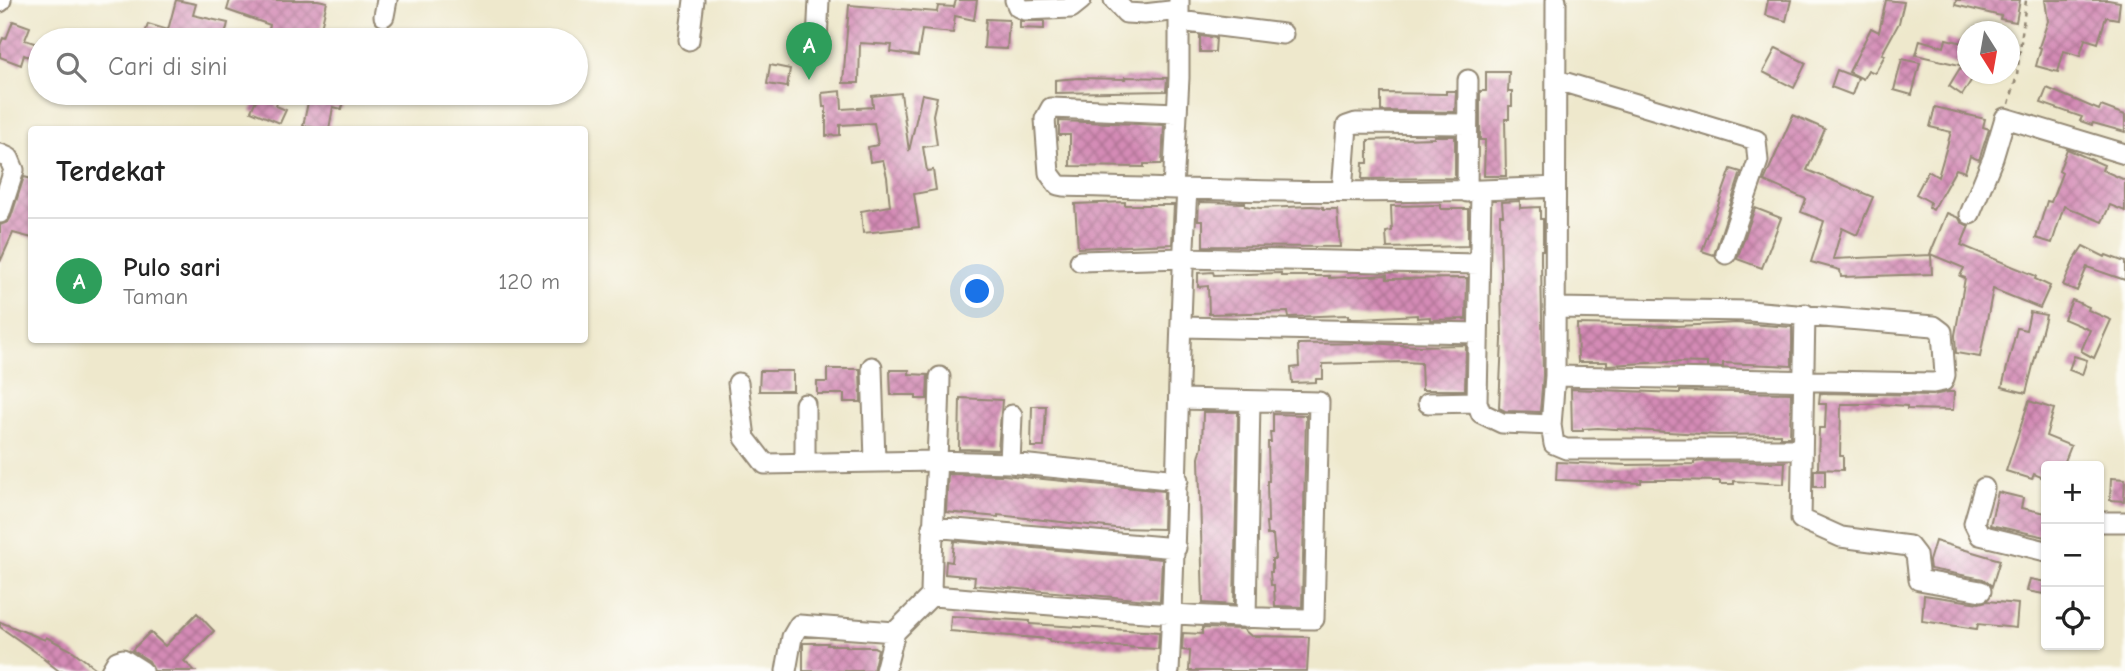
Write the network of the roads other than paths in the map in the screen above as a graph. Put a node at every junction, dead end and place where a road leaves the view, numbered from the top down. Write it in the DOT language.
graph roads {
  1 [pos="694,0"];
  2 [pos="819,0"];
  3 [pos="1015,0"];
  4 [pos="1081,0"];
  5 [pos="1114,0"];
  6 [pos="1556,0"];
  7 [pos="1179,10"];
  8 [pos="1283,34"];
  9 [pos="689,40"];
  10 [pos="817,41"];
  11 [pos="1468,80"];
  12 [pos="1557,80"];
  13 [pos="1177,113"];
  14 [pos="1467,124"];
  15 [pos="0,154"];
  16 [pos="2125,154"];
  17 [pos="1555,187"];
  18 [pos="1180,190"];
  19 [pos="1342,191"];
  20 [pos="1474,192"];
  21 [pos="0,213"];
  22 [pos="1970,214"];
  23 [pos="1726,254"];
  24 [pos="1182,258"];
  25 [pos="1080,261"];
  26 [pos="1479,264"];
  27 [pos="1555,308"];
  28 [pos="1805,314"];
  29 [pos="1181,327"];
  30 [pos="1478,333"];
  31 [pos="872,367"];
  32 [pos="1555,376"];
  33 [pos="940,377"];
  34 [pos="1802,379"];
  35 [pos="738,383"];
  36 [pos="1180,399"];
  37 [pos="1250,401"];
  38 [pos="1427,402"];
  39 [pos="1477,402"];
  40 [pos="805,404"];
  41 [pos="1012,415"];
  42 [pos="1551,425"];
  43 [pos="1801,449"];
  44 [pos="875,461"];
  45 [pos="936,461"];
  46 [pos="805,463"];
  47 [pos="1010,463"];
  48 [pos="1178,480"];
  49 [pos="1984,488"];
  50 [pos="2104,522"];
  51 [pos="2125,522"];
  52 [pos="932,527"];
  53 [pos="1176,548"];
  54 [pos="2041,550"];
  55 [pos="1981,591"];
  56 [pos="931,596"];
  57 [pos="1172,614"];
  58 [pos="1246,618"];
  59 [pos="895,632"];
  60 [pos="111,671"];
  61 [pos="142,671"];
  62 [pos="786,671"];
  63 [pos="885,671"];
  64 [pos="1169,671"];
  1 -- 9 [label="street"];
  2 -- 10 [label="street"];
  3 -- 4 [label="street"];
  5 -- 7 [label="street"];
  6 -- 12 [label="street"];
  7 -- 8 [label="street"];
  7 -- 13 [label="street"];
  11 -- 14 [label="street"];
  12 -- 17 [label="street"];
  12 -- 23 [label="street"];
  13 -- 18 [label="street"];
  13 -- 18 [label="street"];
  14 -- 19 [label="street"];
  14 -- 20 [label="street"];
  15 -- 21 [label="street"];
  16 -- 22 [label="street"];
  17 -- 20 [label="street"];
  17 -- 27 [label="street"];
  18 -- 19 [label="street"];
  18 -- 24 [label="street"];
  19 -- 20 [label="street"];
  20 -- 26 [label="street"];
  24 -- 25 [label="street"];
  24 -- 26 [label="street"];
  24 -- 29 [label="street"];
  26 -- 30 [label="street"];
  27 -- 28 [label="street"];
  27 -- 32 [label="street"];
  28 -- 34 [label="street"];
  28 -- 34 [label="street"];
  29 -- 30 [label="street"];
  29 -- 36 [label="street"];
  30 -- 39 [label="street"];
  31 -- 44 [label="street"];
  32 -- 34 [label="street"];
  32 -- 42 [label="street"];
  33 -- 45 [label="street"];
  34 -- 43 [label="street"];
  35 -- 46 [label="street"];
  36 -- 37 [label="street"];
  36 -- 48 [label="street"];
  37 -- 58 [label="street"];
  37 -- 58 [label="street"];
  38 -- 39 [label="street"];
  39 -- 42 [label="street"];
  40 -- 46 [label="street"];
  41 -- 47 [label="street"];
  42 -- 43 [label="street"];
  43 -- 55 [label="street"];
  44 -- 45 [label="street"];
  44 -- 46 [label="street"];
  45 -- 47 [label="street"];
  45 -- 52 [label="street"];
  47 -- 48 [label="street"];
  48 -- 53 [label="street"];
  49 -- 54 [label="street"];
  50 -- 51 [label="street"];
  52 -- 53 [label="street"];
  52 -- 56 [label="street"];
  53 -- 57 [label="street"];
  56 -- 57 [label="street"];
  56 -- 59 [label="street"];
  57 -- 58 [label="street"];
  57 -- 64 [label="street"];
  59 -- 62 [label="street"];
  59 -- 63 [label="street"];
  60 -- 61 [label="street"];
}
